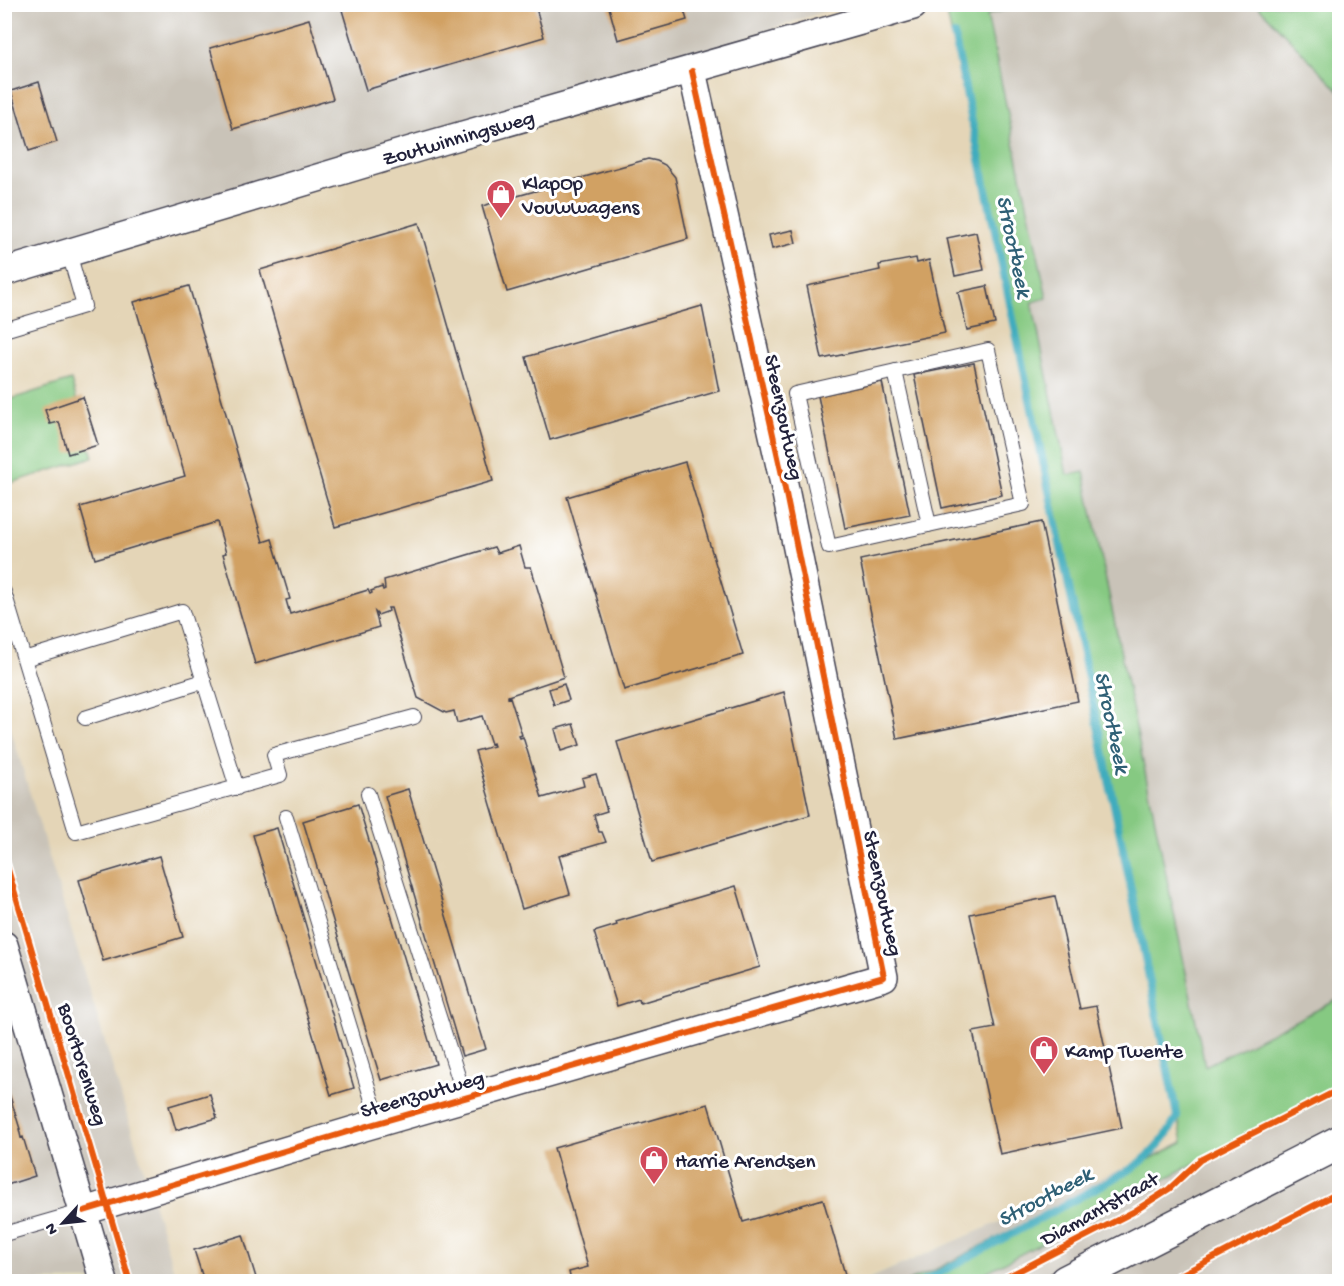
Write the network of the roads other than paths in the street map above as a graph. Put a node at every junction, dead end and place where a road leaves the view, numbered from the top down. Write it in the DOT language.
graph roads {
  1 [pos="913,6"];
  2 [pos="692,70"];
  3 [pos="69,253"];
  4 [pos="4,272"];
  5 [pos="4,330"];
  6 [pos="895,371"];
  7 [pos="798,481"];
  8 [pos="929,525"];
  9 [pos="4,592"];
  10 [pos="24,659"];
  11 [pos="204,681"];
  12 [pos="414,717"];
  13 [pos="85,718"];
  14 [pos="237,788"];
  15 [pos="368,795"];
  16 [pos="286,817"];
  17 [pos="4,945"];
  18 [pos="465,1098"];
  19 [pos="379,1123"];
  20 [pos="1340,1142"];
  21 [pos="84,1211"];
  22 [pos="4,1234"];
  23 [pos="105,1281"];
  24 [pos="1066,1281"];
  1 -- 2 [label="street, Zoutwinningsweg"];
  2 -- 3 [label="street, Zoutwinningsweg"];
  2 -- 7 [label="street, Steenzoutweg"];
  3 -- 4 [label="street, Zoutwinningsweg"];
  3 -- 5 [label="lane"];
  6 -- 7 [label="lane, Steenzoutweg"];
  6 -- 8 [label="lane"];
  6 -- 8 [label="lane, Steenzoutweg"];
  7 -- 8 [label="lane, Steenzoutweg"];
  7 -- 18 [label="street, Steenzoutweg"];
  9 -- 10 [label="lane"];
  10 -- 11 [label="lane"];
  10 -- 14 [label="lane"];
  11 -- 13 [label="lane"];
  11 -- 14 [label="lane"];
  12 -- 14 [label="lane"];
  15 -- 18 [label="lane, Steenzoutweg"];
  16 -- 19 [label="lane, Steenzoutweg"];
  17 -- 21 [label="street, Boortorenweg"];
  18 -- 19 [label="street, Steenzoutweg"];
  19 -- 21 [label="street, Steenzoutweg"];
  20 -- 24 [label="main road"];
  21 -- 22 [label="lane"];
  21 -- 23 [label="street, Boortorenweg"];
}
